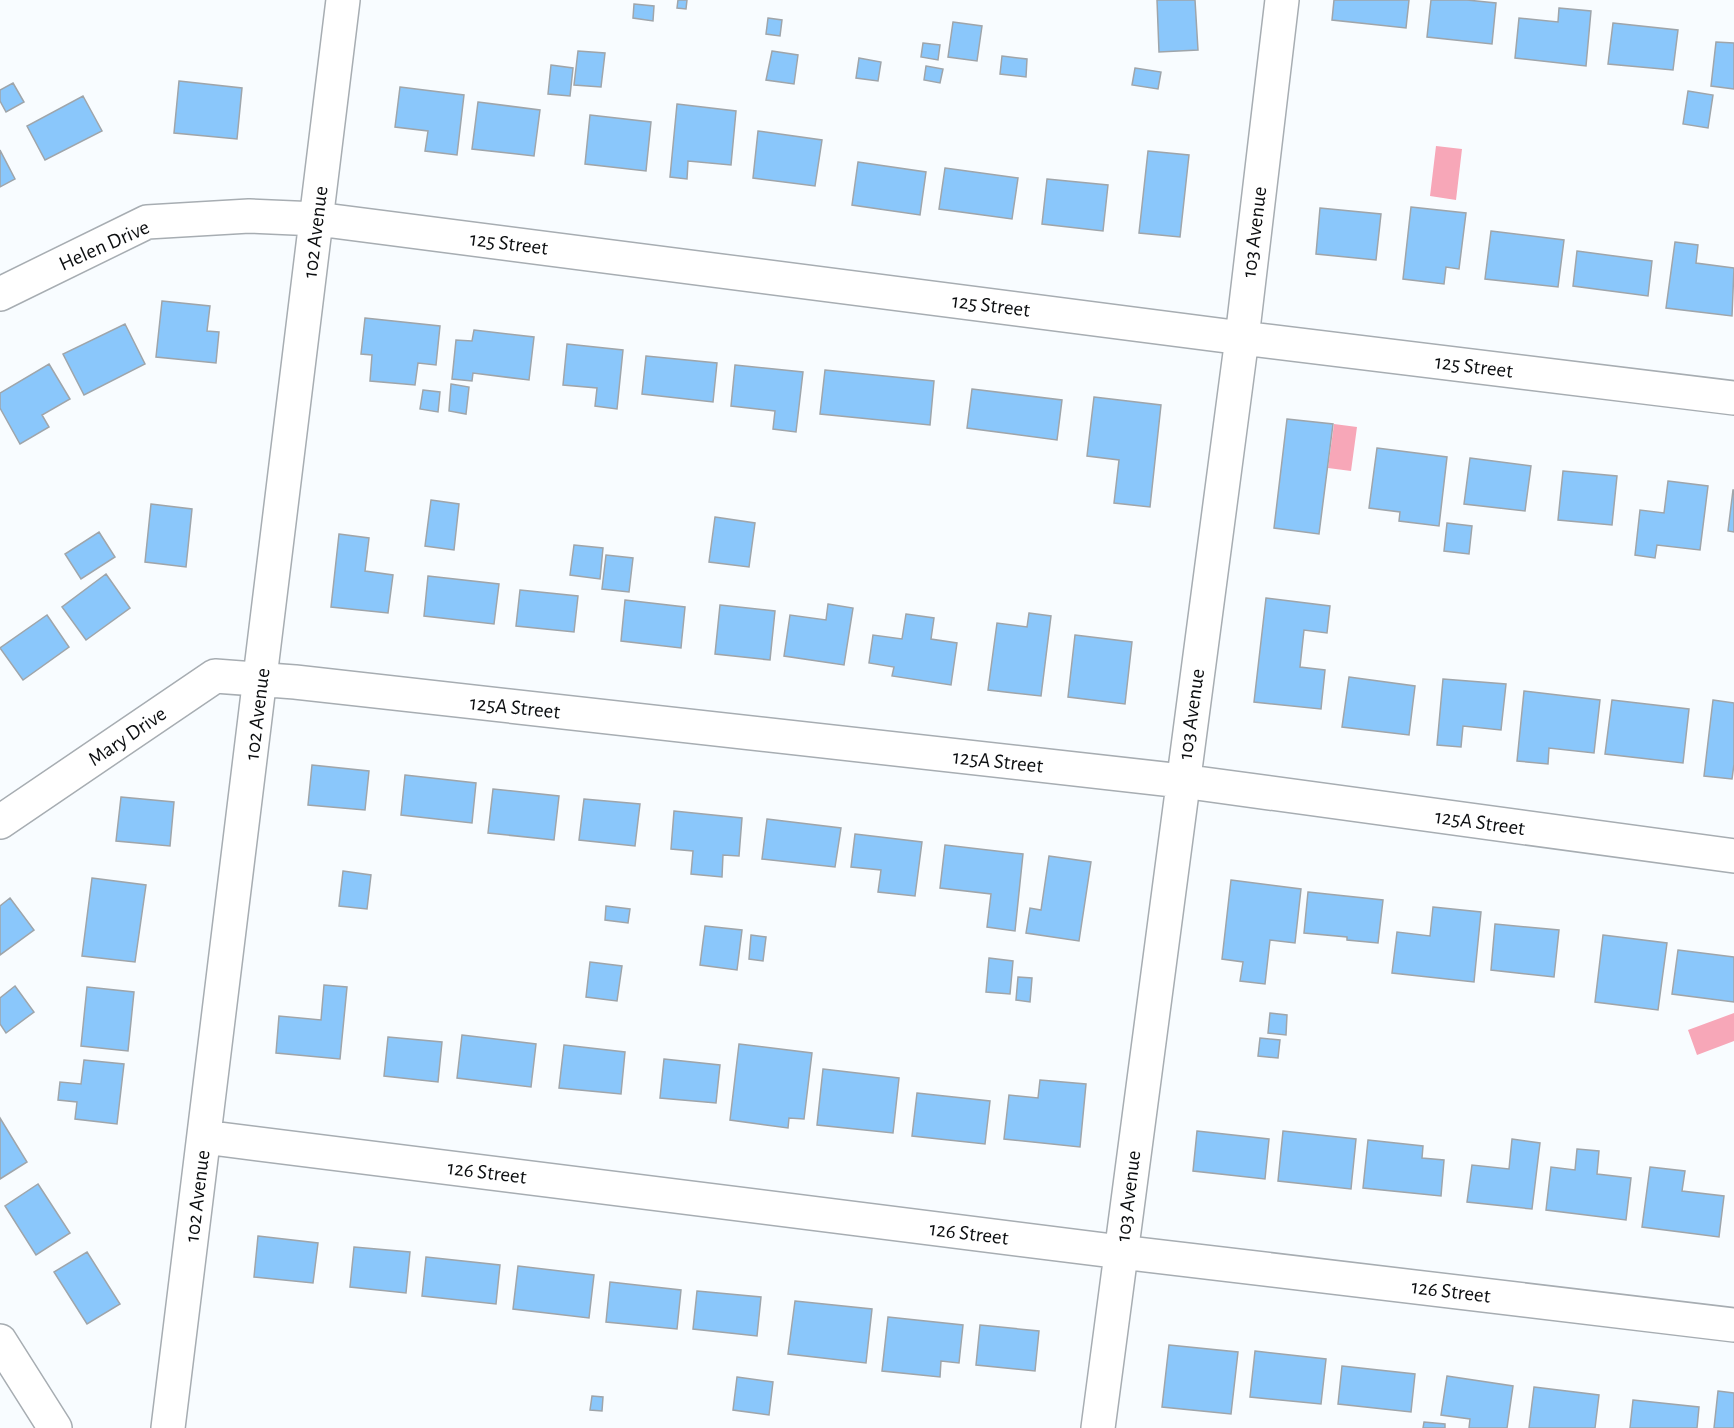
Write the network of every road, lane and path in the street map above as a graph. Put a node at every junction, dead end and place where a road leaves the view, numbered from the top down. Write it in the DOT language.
graph roads {
  1 [pos="343,0"];
  2 [pos="1282,0"];
  3 [pos="249,216"];
  4 [pos="317,219"];
  5 [pos="0,294"];
  6 [pos="1242,338"];
  7 [pos="1734,398"];
  8 [pos="261,679"];
  9 [pos="1182,782"];
  10 [pos="0,822"];
  11 [pos="1734,856"];
  12 [pos="204,1137"];
  13 [pos="1121,1252"];
  14 [pos="1734,1324"];
  15 [pos="0,1341"];
  16 [pos="55,1428"];
  17 [pos="168,1428"];
  18 [pos="1098,1428"];
  1 -- 4 [label="street, 102 Avenue"];
  2 -- 6 [label="street, 103 Avenue"];
  3 -- 4 [label="street, 125 Street"];
  3 -- 5 [label="street, Helen Drive"];
  4 -- 6 [label="street, 125 Street"];
  4 -- 8 [label="street, 102 Avenue"];
  6 -- 7 [label="street, 125 Street"];
  6 -- 9 [label="street, 103 Avenue"];
  8 -- 9 [label="street, 125A Street"];
  8 -- 10 [label="street, Mary Drive"];
  8 -- 12 [label="street, 102 Avenue"];
  9 -- 11 [label="street, 125A Street"];
  9 -- 13 [label="street, 103 Avenue"];
  12 -- 13 [label="street, 126 Street"];
  12 -- 17 [label="street, 102 Avenue"];
  13 -- 14 [label="street, 126 Street"];
  13 -- 18 [label="street, 103 Avenue"];
  15 -- 16 [label="street"];
}
